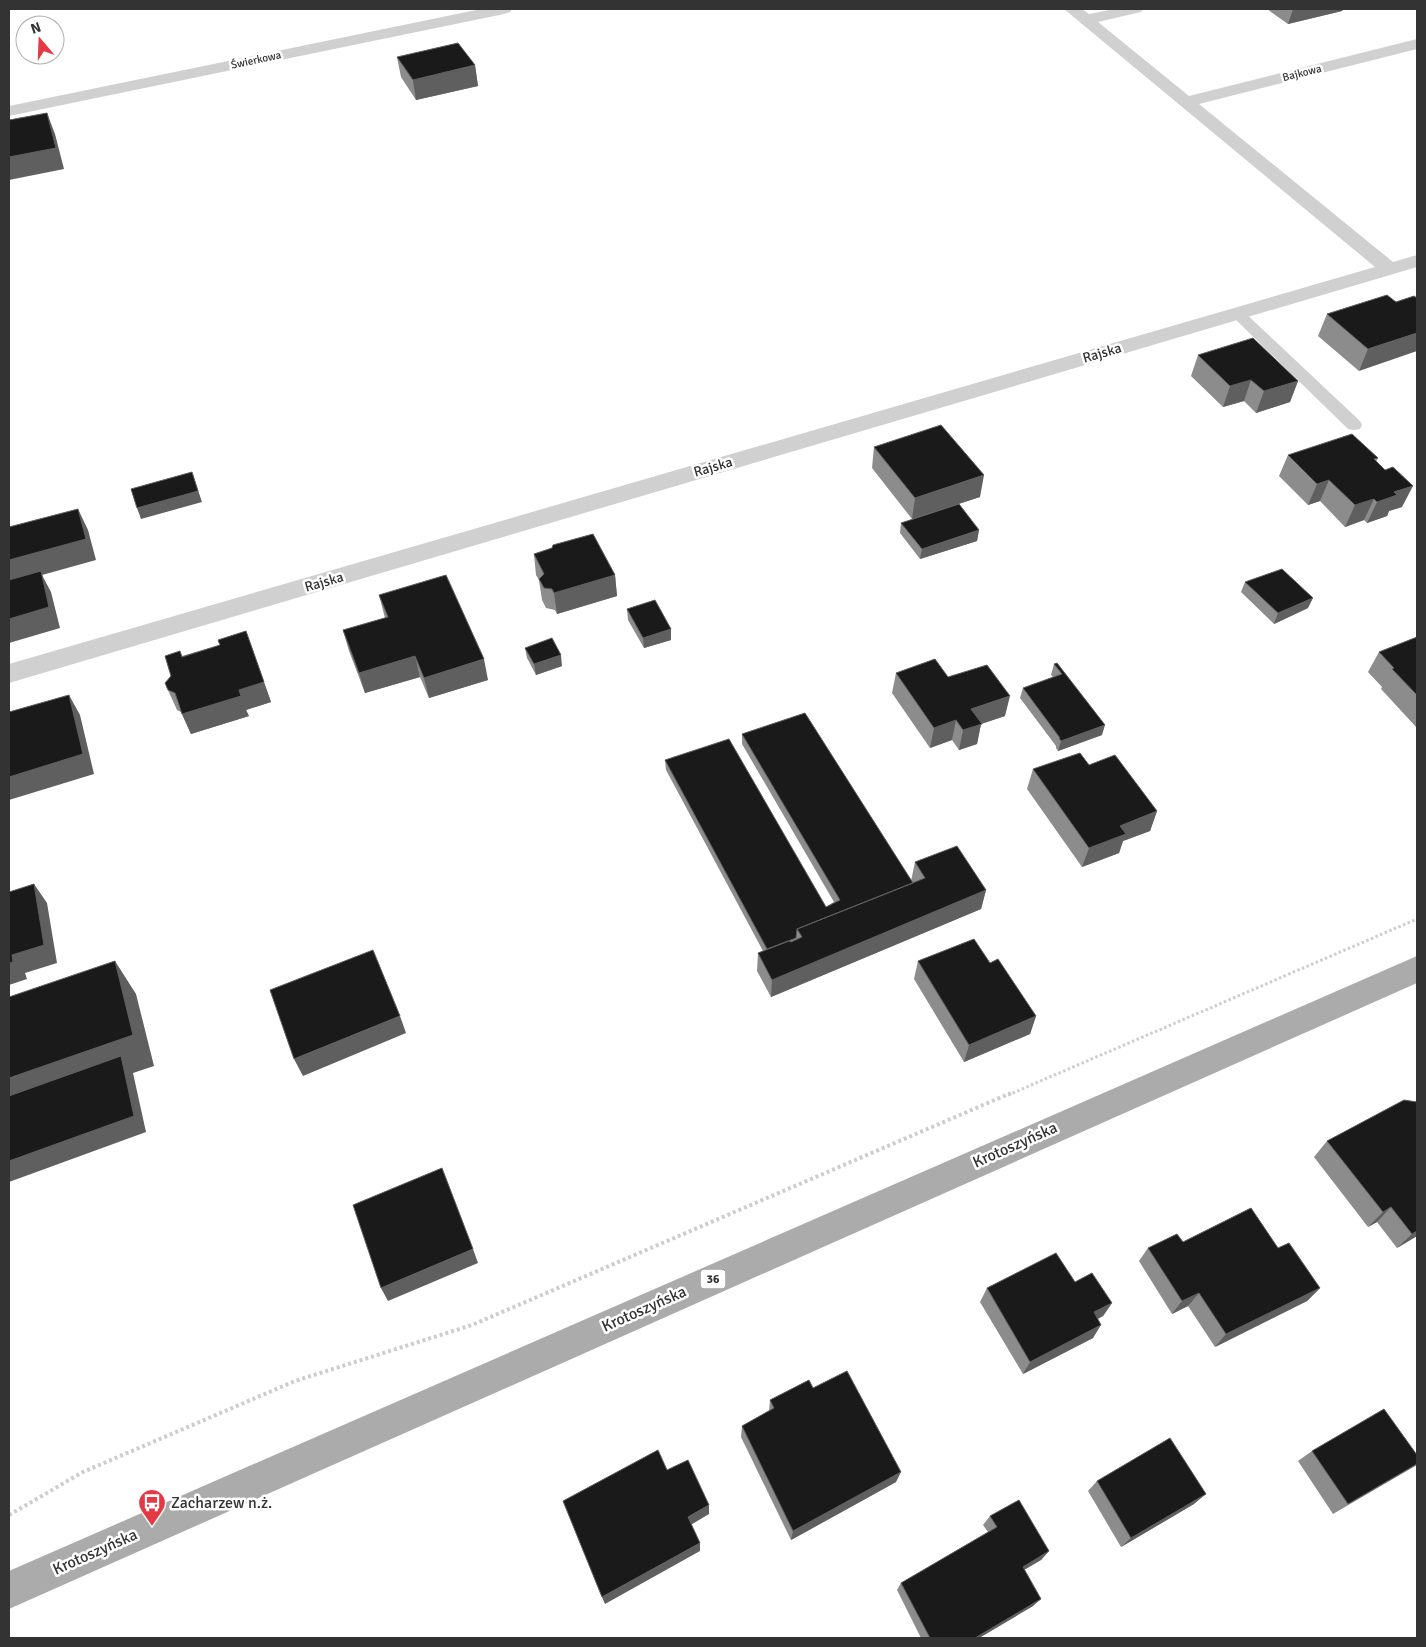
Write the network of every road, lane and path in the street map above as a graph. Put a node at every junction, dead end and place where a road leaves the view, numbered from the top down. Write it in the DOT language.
graph roads {
  1 [pos="504,9"];
  2 [pos="1136,9"];
  3 [pos="1079,14"];
  4 [pos="1417,44"];
  5 [pos="1186,102"];
  6 [pos="9,111"];
  7 [pos="1417,261"];
  8 [pos="1390,268"];
  9 [pos="1238,313"];
  10 [pos="1354,424"];
  11 [pos="9,674"];
  12 [pos="1417,919"];
  13 [pos="1417,968"];
  14 [pos="9,1514"];
  15 [pos="9,1590"];
  1 -- 6 [label="street, Świerkowa"];
  2 -- 3 [label="street"];
  3 -- 5 [label="street"];
  4 -- 5 [label="street, Bajkowa"];
  5 -- 8 [label="street"];
  7 -- 8 [label="street, Rajska"];
  8 -- 9 [label="street, Rajska"];
  9 -- 10 [label="lane"];
  9 -- 11 [label="street, Rajska"];
  12 -- 14 [label="path"];
  13 -- 15 [label="main road, Krotoszyńska / 36"];
}
